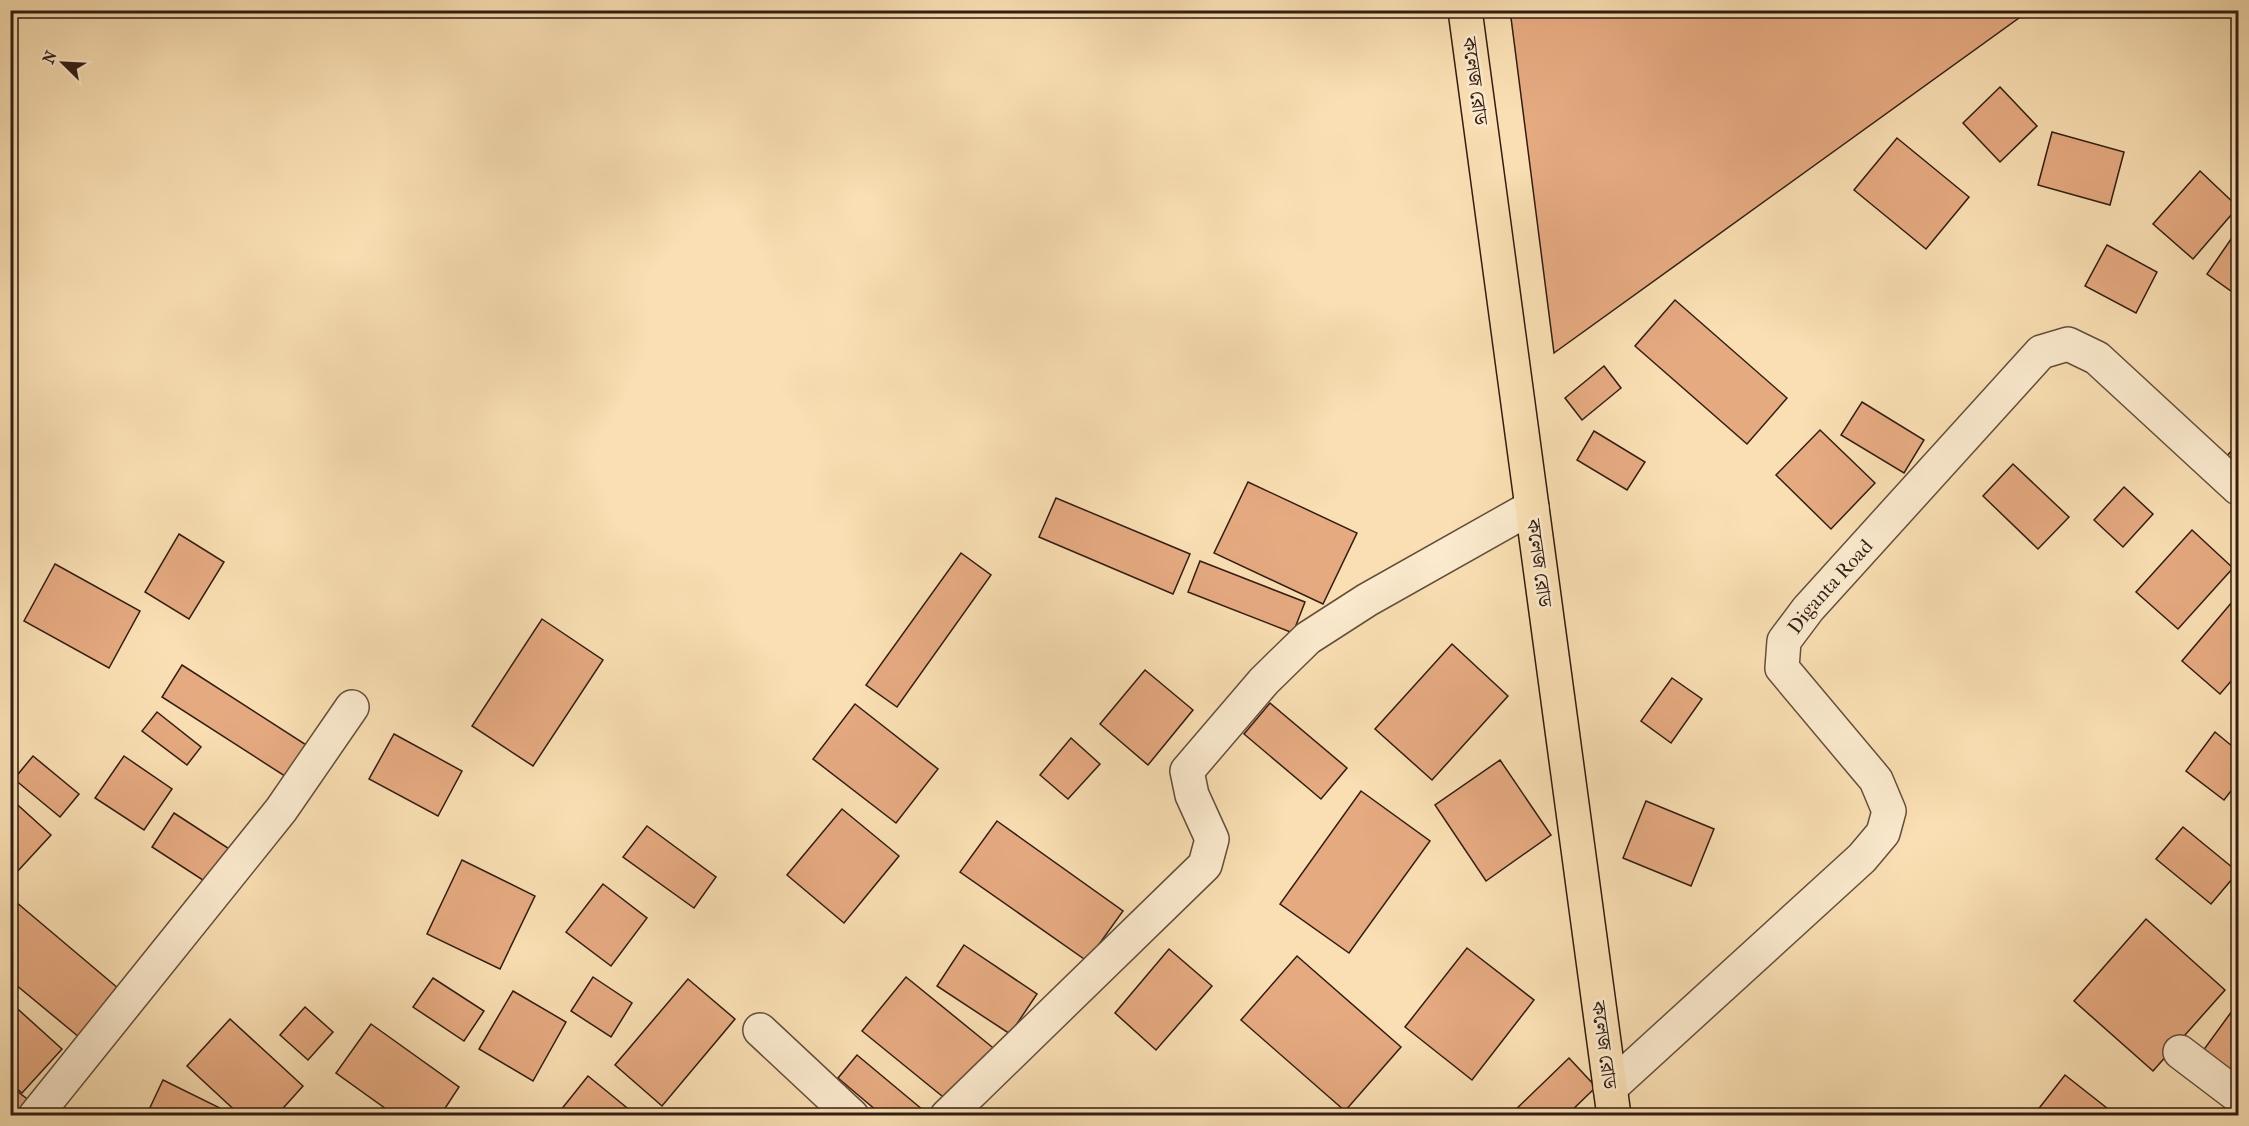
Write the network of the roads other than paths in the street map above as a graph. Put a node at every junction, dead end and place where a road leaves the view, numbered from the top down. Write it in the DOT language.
graph roads {
  1 [pos="1465,10"];
  2 [pos="2238,488"];
  3 [pos="1532,507"];
  4 [pos="352,707"];
  5 [pos="760,1030"];
  6 [pos="2180,1052"];
  7 [pos="2238,1096"];
  8 [pos="1612,1102"];
  9 [pos="35,1116"];
  10 [pos="852,1116"];
  11 [pos="947,1116"];
  1 -- 3 [label="main road, কলেজ রোড"];
  2 -- 8 [label="street, Diganta Road"];
  3 -- 8 [label="main road, কলেজ রোড"];
  3 -- 11 [label="street"];
  4 -- 9 [label="street"];
  5 -- 10 [label="street"];
  6 -- 7 [label="street"];
}
